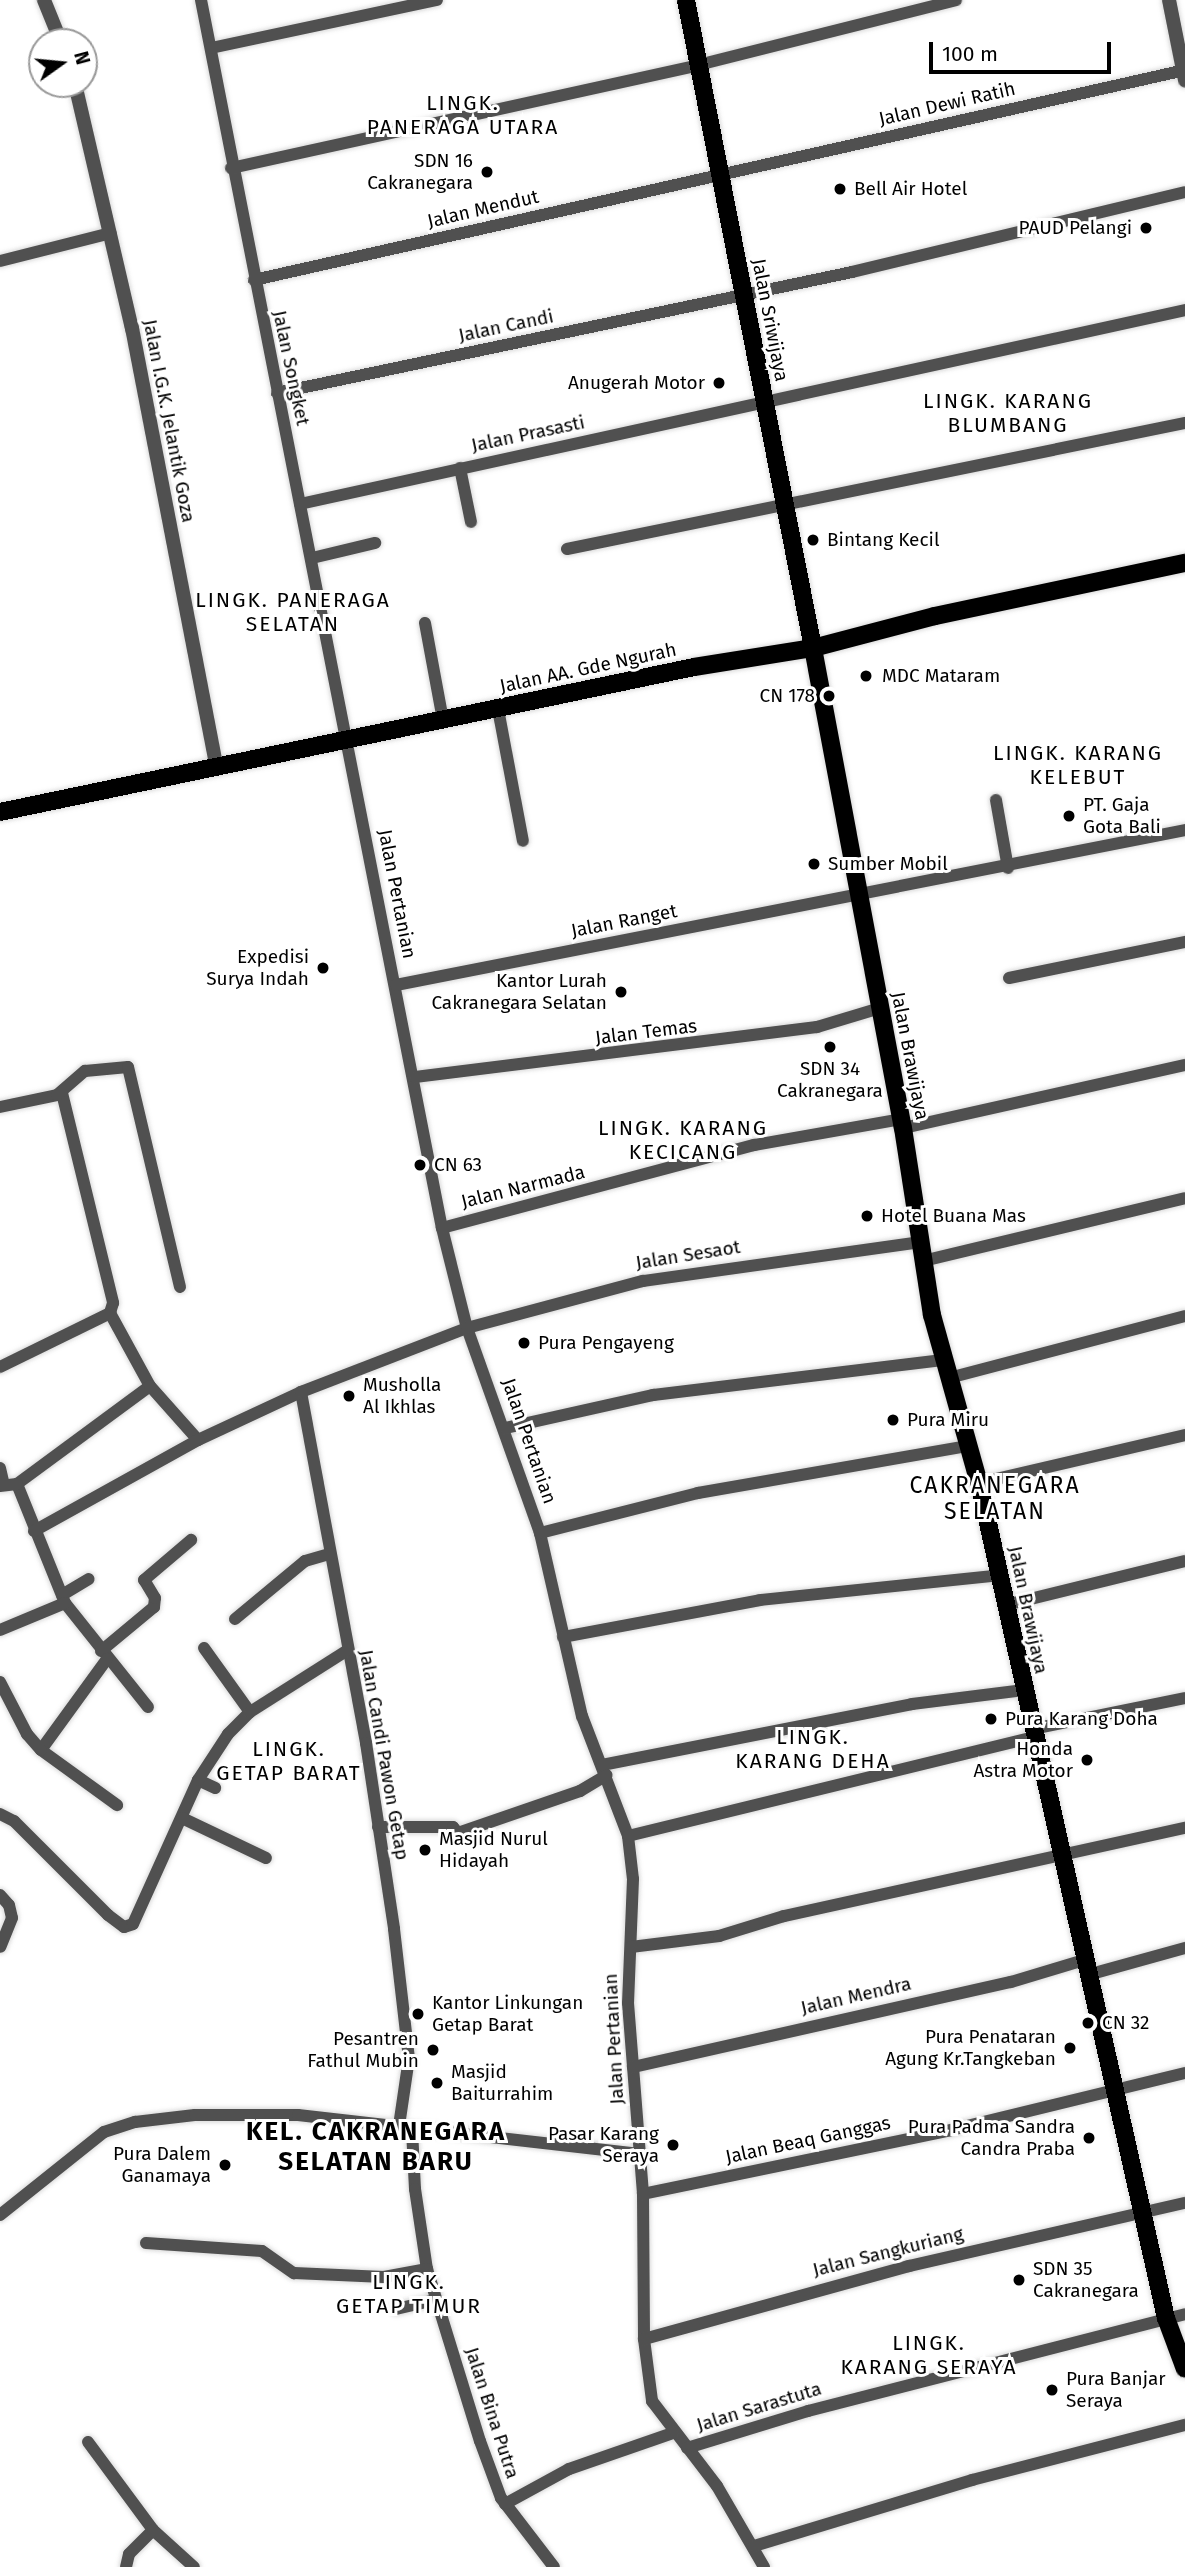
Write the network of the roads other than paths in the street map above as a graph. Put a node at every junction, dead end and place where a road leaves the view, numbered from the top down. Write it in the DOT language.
graph roads {
  1 [pos="44,0"];
  2 [pos="201,0"];
  3 [pos="437,0"];
  4 [pos="686,0"];
  5 [pos="956,0"];
  6 [pos="1169,0"];
  7 [pos="55,28"];
  8 [pos="211,48"];
  9 [pos="698,65"];
  10 [pos="1184,74"];
  11 [pos="78,98"];
  12 [pos="231,168"];
  13 [pos="720,175"];
  14 [pos="1185,192"];
  15 [pos="111,233"];
  16 [pos="0,261"];
  17 [pos="254,280"];
  18 [pos="743,295"];
  19 [pos="1185,310"];
  20 [pos="277,394"];
  21 [pos="765,405"];
  22 [pos="1185,423"];
  23 [pos="460,467"];
  24 [pos="300,504"];
  25 [pos="782,506"];
  26 [pos="471,522"];
  27 [pos="375,542"];
  28 [pos="567,549"];
  29 [pos="312,558"];
  30 [pos="1185,564"];
  31 [pos="425,623"];
  32 [pos="813,648"];
  33 [pos="498,709"];
  34 [pos="443,720"];
  35 [pos="346,743"];
  36 [pos="217,768"];
  37 [pos="996,800"];
  38 [pos="0,812"];
  39 [pos="1185,831"];
  40 [pos="523,841"];
  41 [pos="1008,868"];
  42 [pos="859,897"];
  43 [pos="1185,942"];
  44 [pos="1009,978"];
  45 [pos="396,985"];
  46 [pos="880,1008"];
  47 [pos="1185,1065"];
  48 [pos="415,1077"];
  49 [pos="62,1093"];
  50 [pos="0,1107"];
  51 [pos="902,1124"];
  52 [pos="1185,1198"];
  53 [pos="442,1228"];
  54 [pos="920,1242"];
  55 [pos="922,1261"];
  56 [pos="180,1287"];
  57 [pos="110,1313"];
  58 [pos="1185,1316"];
  59 [pos="467,1328"];
  60 [pos="943,1360"];
  61 [pos="0,1367"];
  62 [pos="948,1378"];
  63 [pos="150,1386"];
  64 [pos="301,1392"];
  65 [pos="505,1428"];
  66 [pos="1185,1435"];
  67 [pos="198,1440"];
  68 [pos="968,1446"];
  69 [pos="0,1468"];
  70 [pos="979,1483"];
  71 [pos="7,1485"];
  72 [pos="34,1531"];
  73 [pos="540,1533"];
  74 [pos="191,1540"];
  75 [pos="330,1554"];
  76 [pos="1185,1562"];
  77 [pos="1000,1575"];
  78 [pos="89,1580"];
  79 [pos="64,1599"];
  80 [pos="1006,1605"];
  81 [pos="235,1619"];
  82 [pos="0,1630"];
  83 [pos="563,1637"];
  84 [pos="204,1648"];
  85 [pos="346,1651"];
  86 [pos="104,1655"];
  87 [pos="0,1682"];
  88 [pos="1024,1690"];
  89 [pos="1185,1699"];
  90 [pos="148,1707"];
  91 [pos="250,1712"];
  92 [pos="1033,1733"];
  93 [pos="41,1751"];
  94 [pos="604,1770"];
  95 [pos="198,1780"];
  96 [pos="215,1788"];
  97 [pos="117,1805"];
  98 [pos="0,1814"];
  99 [pos="182,1818"];
  100 [pos="378,1827"];
  101 [pos="1185,1828"];
  102 [pos="628,1836"];
  103 [pos="1062,1857"];
  104 [pos="266,1858"];
  105 [pos="0,1895"];
  106 [pos="0,1947"];
  107 [pos="631,1947"];
  108 [pos="1185,1948"];
  109 [pos="1089,1967"];
  110 [pos="633,2067"];
  111 [pos="1185,2073"];
  112 [pos="1116,2091"];
  113 [pos="405,2128"];
  114 [pos="640,2154"];
  115 [pos="643,2194"];
  116 [pos="1185,2203"];
  117 [pos="1143,2212"];
  118 [pos="1,2213"];
  119 [pos="146,2244"];
  120 [pos="427,2269"];
  121 [pos="435,2300"];
  122 [pos="396,2309"];
  123 [pos="1185,2314"];
  124 [pos="1166,2318"];
  125 [pos="644,2339"];
  126 [pos="1185,2369"];
  127 [pos="1185,2425"];
  128 [pos="673,2433"];
  129 [pos="88,2442"];
  130 [pos="687,2448"];
  131 [pos="505,2504"];
  132 [pos="153,2530"];
  133 [pos="754,2546"];
  134 [pos="126,2567"];
  135 [pos="194,2567"];
  136 [pos="554,2567"];
  137 [pos="764,2567"];
  1 -- 7 [label="street"];
  2 -- 8 [label="street, Jalan Songket"];
  3 -- 8 [label="street"];
  4 -- 9 [label="main road, Jalan Sriwijaya"];
  5 -- 9 [label="street"];
  6 -- 10 [label="street"];
  8 -- 12 [label="street, Jalan Songket"];
  9 -- 12 [label="street"];
  9 -- 13 [label="main road, Jalan Sriwijaya"];
  10 -- 13 [label="street, Jalan Dewi Ratih"];
  11 -- 15 [label="street, Jalan I.G.K. Jelantik Goza"];
  12 -- 17 [label="street, Jalan Songket"];
  13 -- 17 [label="street, Jalan Mendut"];
  13 -- 18 [label="main road, Jalan Sriwijaya"];
  14 -- 18 [label="street, Jalan Candi"];
  15 -- 16 [label="street"];
  15 -- 36 [label="street, Jalan I.G.K. Jelantik Goza"];
  17 -- 20 [label="street, Jalan Songket"];
  18 -- 20 [label="street, Jalan Candi"];
  18 -- 21 [label="main road, Jalan Sriwijaya"];
  19 -- 21 [label="street, Jalan Prasasti"];
  20 -- 24 [label="street, Jalan Songket"];
  21 -- 23 [label="street, Jalan Prasasti"];
  21 -- 25 [label="main road, Jalan Sriwijaya"];
  22 -- 25 [label="street"];
  23 -- 24 [label="street, Jalan Prasasti"];
  23 -- 26 [label="street"];
  24 -- 29 [label="street, Jalan Songket"];
  25 -- 28 [label="street"];
  25 -- 32 [label="main road, Jalan Sriwijaya"];
  27 -- 29 [label="street"];
  29 -- 35 [label="street, Jalan Songket"];
  30 -- 32 [label="main road, Jalan AA. Gde Ngurah"];
  31 -- 34 [label="street"];
  32 -- 33 [label="main road, Jalan AA. Gde Ngurah"];
  32 -- 42 [label="main road, Jalan Brawijaya"];
  33 -- 34 [label="main road, Jalan AA. Gde Ngurah"];
  33 -- 40 [label="street"];
  34 -- 35 [label="main road, Jalan AA. Gde Ngurah"];
  35 -- 36 [label="main road, Jalan AA. Gde Ngurah"];
  35 -- 45 [label="street, Jalan Pertanian"];
  36 -- 38 [label="main road, Jalan AA. Gde Ngurah"];
  37 -- 41 [label="street"];
  39 -- 41 [label="street, Jalan Ranget"];
  41 -- 42 [label="street, Jalan Ranget"];
  42 -- 45 [label="street, Jalan Ranget"];
  42 -- 46 [label="main road, Jalan Brawijaya"];
  43 -- 44 [label="street"];
  45 -- 48 [label="street, Jalan Pertanian"];
  46 -- 48 [label="street, Jalan Temas"];
  46 -- 51 [label="main road, Jalan Brawijaya"];
  47 -- 51 [label="street, Jalan Narmada"];
  48 -- 53 [label="street, Jalan Pertanian"];
  49 -- 50 [label="street"];
  49 -- 56 [label="street"];
  49 -- 57 [label="street"];
  51 -- 53 [label="street, Jalan Narmada"];
  51 -- 54 [label="main road, Jalan Brawijaya"];
  52 -- 55 [label="street"];
  53 -- 59 [label="street, Jalan Pertanian"];
  54 -- 55 [label="main road, Jalan Brawijaya"];
  54 -- 59 [label="street, Jalan Sesaot"];
  55 -- 60 [label="main road, Jalan Brawijaya"];
  57 -- 61 [label="street"];
  57 -- 63 [label="street"];
  58 -- 62 [label="street"];
  59 -- 64 [label="street, Jalan Sesaot"];
  59 -- 65 [label="street, Jalan Pertanian"];
  60 -- 62 [label="main road, Jalan Brawijaya"];
  60 -- 65 [label="street"];
  62 -- 68 [label="main road, Jalan Brawijaya"];
  63 -- 67 [label="street"];
  63 -- 71 [label="street"];
  64 -- 67 [label="street, Jalan Sesaot"];
  64 -- 75 [label="street, Jalan Candi Pawon Getap"];
  65 -- 73 [label="street, Jalan Pertanian"];
  66 -- 70 [label="street"];
  67 -- 72 [label="street, Jalan Sesaot"];
  68 -- 70 [label="main road, Jalan Brawijaya"];
  68 -- 73 [label="street"];
  69 -- 71 [label="street"];
  70 -- 77 [label="main road, Jalan Brawijaya"];
  71 -- 72 [label="street"];
  72 -- 79 [label="street"];
  73 -- 83 [label="street, Jalan Pertanian"];
  74 -- 86 [label="street"];
  75 -- 81 [label="street"];
  75 -- 85 [label="street, Jalan Candi Pawon Getap"];
  76 -- 80 [label="street"];
  77 -- 80 [label="main road, Jalan Brawijaya"];
  77 -- 83 [label="street"];
  78 -- 79 [label="street"];
  79 -- 82 [label="street"];
  79 -- 86 [label="street"];
  80 -- 88 [label="main road, Jalan Brawijaya"];
  83 -- 94 [label="street, Jalan Pertanian"];
  84 -- 91 [label="street"];
  85 -- 91 [label="street"];
  85 -- 100 [label="street, Jalan Candi Pawon Getap"];
  86 -- 90 [label="street"];
  86 -- 93 [label="street"];
  87 -- 93 [label="street"];
  88 -- 92 [label="main road, Jalan Brawijaya"];
  88 -- 94 [label="street"];
  89 -- 92 [label="street"];
  91 -- 95 [label="street"];
  92 -- 102 [label="street"];
  92 -- 103 [label="main road, Jalan Brawijaya"];
  93 -- 97 [label="street"];
  94 -- 100 [label="street"];
  94 -- 102 [label="street, Jalan Pertanian"];
  95 -- 96 [label="street"];
  95 -- 99 [label="street"];
  98 -- 99 [label="street"];
  99 -- 104 [label="street"];
  100 -- 113 [label="street, Jalan Candi Pawon Getap"];
  101 -- 103 [label="street"];
  102 -- 107 [label="street, Jalan Pertanian"];
  103 -- 107 [label="street"];
  103 -- 109 [label="main road, Jalan Brawijaya"];
  105 -- 106 [label="street"];
  107 -- 110 [label="street, Jalan Pertanian"];
  108 -- 109 [label="street, Jalan Mendra"];
  109 -- 110 [label="street, Jalan Mendra"];
  109 -- 112 [label="main road, Jalan Brawijaya"];
  110 -- 114 [label="street, Jalan Pertanian"];
  111 -- 112 [label="street, Jalan Beaq Ganggas"];
  112 -- 115 [label="street, Jalan Beaq Ganggas"];
  112 -- 117 [label="main road, Jalan Brawijaya"];
  113 -- 114 [label="street"];
  113 -- 118 [label="street"];
  113 -- 120 [label="street, Jalan Bina Putra"];
  114 -- 115 [label="street, Jalan Pertanian"];
  115 -- 125 [label="street, Jalan Pertanian"];
  116 -- 117 [label="street, Jalan Sangkuriang"];
  117 -- 124 [label="main road, Jalan Brawijaya"];
  117 -- 125 [label="street, Jalan Sangkuriang"];
  119 -- 120 [label="street"];
  120 -- 121 [label="street, Jalan Bina Putra"];
  121 -- 122 [label="street"];
  121 -- 131 [label="street, Jalan Bina Putra"];
  123 -- 124 [label="street, Jalan Sarastuta"];
  124 -- 126 [label="main road, Jalan Brawijaya"];
  124 -- 130 [label="street, Jalan Sarastuta"];
  125 -- 128 [label="street, Jalan Pertanian"];
  127 -- 133 [label="street"];
  128 -- 130 [label="street, Jalan Pertanian"];
  128 -- 131 [label="street"];
  129 -- 132 [label="street"];
  130 -- 133 [label="street, Jalan Pertanian"];
  131 -- 136 [label="street, Jalan Bina Putra"];
  132 -- 134 [label="street"];
  132 -- 135 [label="street"];
  133 -- 137 [label="street, Jalan Pertanian"];
}
